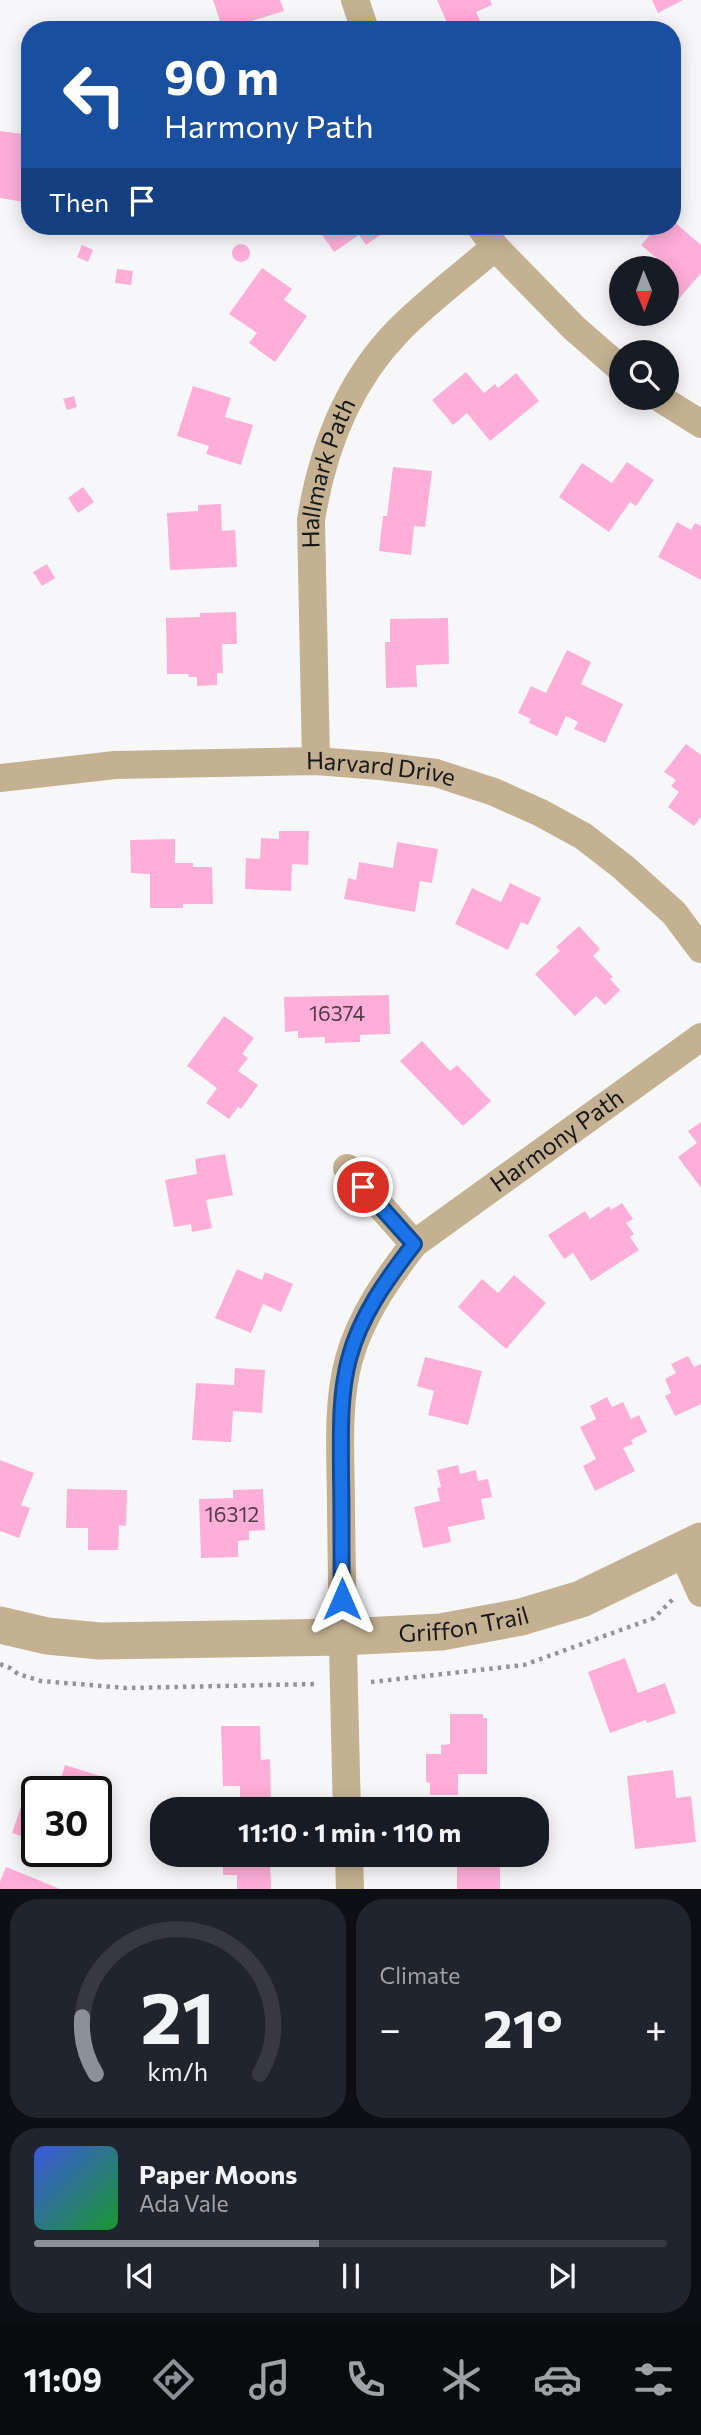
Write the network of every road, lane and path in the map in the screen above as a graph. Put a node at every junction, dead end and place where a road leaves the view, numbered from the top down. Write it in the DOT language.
graph roads {
  1 [pos="355,0"];
  2 [pos="362,21"];
  3 [pos="488,236"];
  4 [pos="609,359"];
  5 [pos="679,410"];
  6 [pos="701,424"];
  7 [pos="316,761"];
  8 [pos="0,778"];
  9 [pos="701,949"];
  10 [pos="701,1037"];
  11 [pos="347,1168"];
  12 [pos="414,1244"];
  13 [pos="692,1546"];
  14 [pos="701,1593"];
  15 [pos="0,1625"];
  16 [pos="342,1637"];
  17 [pos="0,1664"];
  18 [pos="126,1688"];
  19 [pos="347,1797"];
  20 [pos="349,1867"];
  21 [pos="350,1889"];
  1 -- 2 [label="street"];
  3 -- 4 [label="street"];
  3 -- 7 [label="street, Hallmark Path"];
  5 -- 6 [label="street"];
  7 -- 8 [label="street, Harvard Drive"];
  7 -- 9 [label="street, Harvard Drive"];
  10 -- 12 [label="street, Harmony Path"];
  11 -- 12 [label="street"];
  12 -- 16 [label="street, Harmony Path"];
  13 -- 14 [label="street"];
  13 -- 16 [label="street, Griffon Trail"];
  15 -- 16 [label="street, Griffon Trail"];
  16 -- 19 [label="street, Harmony Path"];
  17 -- 18 [label="path"];
  20 -- 21 [label="street"];
}
